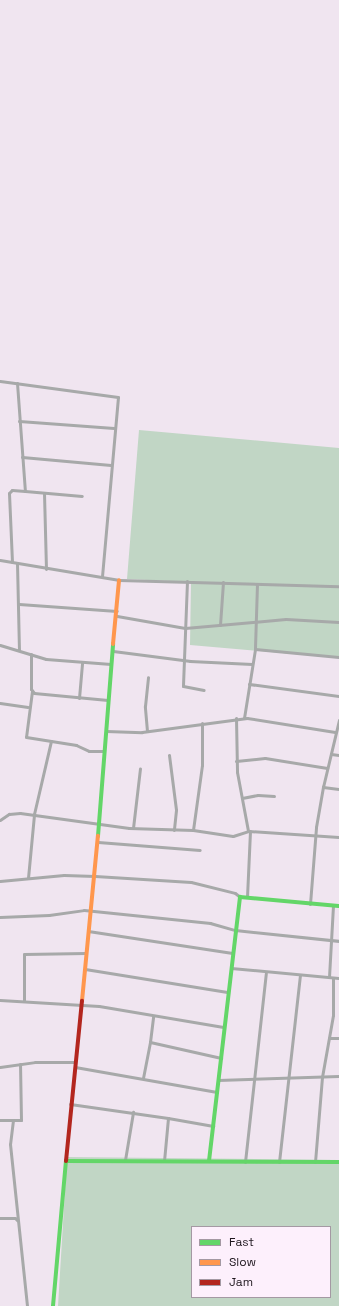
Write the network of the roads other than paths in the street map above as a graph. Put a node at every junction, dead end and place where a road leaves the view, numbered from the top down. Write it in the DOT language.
graph roads {
  1 [pos="0,381"];
  2 [pos="17,383"];
  3 [pos="19,422"];
  4 [pos="114,428"];
  5 [pos="22,457"];
  6 [pos="111,465"];
  7 [pos="25,491"];
  8 [pos="44,493"];
  9 [pos="82,496"];
  10 [pos="0,560"];
  11 [pos="12,562"];
  12 [pos="17,563"];
  13 [pos="46,569"];
  14 [pos="102,576"];
  15 [pos="120,580"];
  16 [pos="187,581"];
  17 [pos="223,582"];
  18 [pos="257,584"];
  19 [pos="339,586"];
  20 [pos="19,604"];
  21 [pos="117,613"];
  22 [pos="255,622"];
  23 [pos="339,622"];
  24 [pos="220,625"];
  25 [pos="185,628"];
  26 [pos="0,645"];
  27 [pos="255,649"];
  28 [pos="19,650"];
  29 [pos="113,651"];
  30 [pos="31,654"];
  31 [pos="339,657"];
  32 [pos="185,660"];
  33 [pos="82,662"];
  34 [pos="111,664"];
  35 [pos="252,664"];
  36 [pos="148,677"];
  37 [pos="249,684"];
  38 [pos="204,690"];
  39 [pos="32,691"];
  40 [pos="339,696"];
  41 [pos="80,698"];
  42 [pos="108,700"];
  43 [pos="0,703"];
  44 [pos="28,707"];
  45 [pos="236,718"];
  46 [pos="244,718"];
  47 [pos="339,720"];
  48 [pos="202,723"];
  49 [pos="147,730"];
  50 [pos="106,731"];
  51 [pos="335,732"];
  52 [pos="51,741"];
  53 [pos="103,751"];
  54 [pos="331,754"];
  55 [pos="169,755"];
  56 [pos="339,755"];
  57 [pos="236,761"];
  58 [pos="140,768"];
  59 [pos="327,768"];
  60 [pos="323,787"];
  61 [pos="339,789"];
  62 [pos="274,796"];
  63 [pos="242,798"];
  64 [pos="34,814"];
  65 [pos="0,820"];
  66 [pos="100,826"];
  67 [pos="133,828"];
  68 [pos="174,830"];
  69 [pos="193,830"];
  70 [pos="249,831"];
  71 [pos="316,836"];
  72 [pos="339,837"];
  73 [pos="98,842"];
  74 [pos="200,850"];
  75 [pos="95,876"];
  76 [pos="28,878"];
  77 [pos="0,881"];
  78 [pos="240,896"];
  79 [pos="247,897"];
  80 [pos="310,904"];
  81 [pos="333,906"];
  82 [pos="339,906"];
  83 [pos="90,910"];
  84 [pos="0,917"];
  85 [pos="235,930"];
  86 [pos="88,931"];
  87 [pos="331,940"];
  88 [pos="339,941"];
  89 [pos="86,953"];
  90 [pos="232,953"];
  91 [pos="231,968"];
  92 [pos="85,969"];
  93 [pos="266,973"];
  94 [pos="300,975"];
  95 [pos="331,978"];
  96 [pos="339,978"];
  97 [pos="227,992"];
  98 [pos="0,1000"];
  99 [pos="24,1001"];
  100 [pos="81,1004"];
  101 [pos="334,1005"];
  102 [pos="339,1005"];
  103 [pos="153,1016"];
  104 [pos="224,1027"];
  105 [pos="329,1038"];
  106 [pos="339,1038"];
  107 [pos="150,1042"];
  108 [pos="221,1058"];
  109 [pos="74,1062"];
  110 [pos="20,1064"];
  111 [pos="0,1067"];
  112 [pos="74,1067"];
  113 [pos="339,1076"];
  114 [pos="322,1077"];
  115 [pos="143,1078"];
  116 [pos="289,1078"];
  117 [pos="254,1079"];
  118 [pos="218,1080"];
  119 [pos="217,1092"];
  120 [pos="70,1104"];
  121 [pos="133,1112"];
  122 [pos="168,1118"];
  123 [pos="0,1120"];
  124 [pos="13,1120"];
  125 [pos="213,1126"];
  126 [pos="125,1160"];
  127 [pos="66,1161"];
  128 [pos="164,1161"];
  129 [pos="209,1161"];
  130 [pos="245,1162"];
  131 [pos="279,1162"];
  132 [pos="315,1162"];
  133 [pos="339,1162"];
  134 [pos="0,1218"];
  135 [pos="18,1222"];
  136 [pos="27,1306"];
  137 [pos="53,1306"];
  1 -- 2 [label="street"];
  2 -- 3 [label="street"];
  2 -- 4 [label="street"];
  3 -- 4 [label="street"];
  3 -- 5 [label="street"];
  4 -- 6 [label="street"];
  5 -- 6 [label="street"];
  5 -- 7 [label="street"];
  6 -- 14 [label="street"];
  7 -- 8 [label="street"];
  7 -- 11 [label="street"];
  8 -- 9 [label="street"];
  8 -- 13 [label="street"];
  10 -- 11 [label="street"];
  11 -- 12 [label="street"];
  12 -- 13 [label="street"];
  12 -- 20 [label="street"];
  13 -- 14 [label="street"];
  14 -- 15 [label="street"];
  15 -- 16 [label="street"];
  15 -- 21 [label="street"];
  16 -- 17 [label="street"];
  16 -- 25 [label="street"];
  17 -- 18 [label="street"];
  17 -- 24 [label="street"];
  18 -- 19 [label="street"];
  18 -- 22 [label="street"];
  20 -- 21 [label="street"];
  20 -- 28 [label="street"];
  21 -- 25 [label="street"];
  21 -- 29 [label="street"];
  22 -- 23 [label="street"];
  22 -- 24 [label="street"];
  22 -- 27 [label="street"];
  24 -- 25 [label="street"];
  25 -- 32 [label="street"];
  26 -- 28 [label="street"];
  27 -- 31 [label="street"];
  27 -- 35 [label="street"];
  28 -- 30 [label="street"];
  29 -- 32 [label="street"];
  29 -- 34 [label="street"];
  30 -- 33 [label="street"];
  30 -- 39 [label="street"];
  32 -- 35 [label="street"];
  32 -- 38 [label="street"];
  33 -- 34 [label="street"];
  33 -- 41 [label="street"];
  34 -- 42 [label="street"];
  35 -- 37 [label="street"];
  36 -- 49 [label="street"];
  37 -- 40 [label="street"];
  37 -- 46 [label="street"];
  39 -- 41 [label="street"];
  39 -- 44 [label="street"];
  41 -- 42 [label="street"];
  42 -- 50 [label="street"];
  43 -- 44 [label="street"];
  44 -- 52 [label="street"];
  45 -- 46 [label="street"];
  45 -- 48 [label="street"];
  45 -- 57 [label="street"];
  46 -- 51 [label="street"];
  47 -- 51 [label="street"];
  48 -- 49 [label="street"];
  48 -- 69 [label="street"];
  49 -- 50 [label="street"];
  50 -- 53 [label="street"];
  51 -- 54 [label="street"];
  52 -- 53 [label="street"];
  52 -- 64 [label="street"];
  53 -- 66 [label="street"];
  54 -- 56 [label="street"];
  54 -- 59 [label="street"];
  55 -- 68 [label="street"];
  57 -- 59 [label="street"];
  57 -- 63 [label="street"];
  58 -- 67 [label="street"];
  59 -- 60 [label="street"];
  60 -- 61 [label="street"];
  60 -- 71 [label="street"];
  62 -- 63 [label="street"];
  63 -- 70 [label="street"];
  64 -- 65 [label="street"];
  64 -- 66 [label="street"];
  64 -- 76 [label="street"];
  66 -- 67 [label="street"];
  66 -- 73 [label="street"];
  67 -- 68 [label="street"];
  68 -- 69 [label="street"];
  69 -- 70 [label="street"];
  70 -- 71 [label="street"];
  70 -- 79 [label="street"];
  71 -- 72 [label="street"];
  71 -- 80 [label="street"];
  73 -- 74 [label="street"];
  73 -- 75 [label="street"];
  75 -- 76 [label="street"];
  75 -- 78 [label="street"];
  75 -- 83 [label="street"];
  76 -- 77 [label="street"];
  78 -- 79 [label="street"];
  78 -- 85 [label="street"];
  79 -- 80 [label="street"];
  80 -- 81 [label="street"];
  81 -- 82 [label="street"];
  81 -- 87 [label="street"];
  83 -- 84 [label="street"];
  83 -- 85 [label="street"];
  83 -- 86 [label="street"];
  85 -- 87 [label="street"];
  85 -- 90 [label="street"];
  86 -- 89 [label="street"];
  86 -- 90 [label="street"];
  87 -- 88 [label="street"];
  87 -- 95 [label="street"];
  89 -- 92 [label="street"];
  89 -- 99 [label="street"];
  90 -- 91 [label="street"];
  91 -- 93 [label="street"];
  91 -- 97 [label="street"];
  92 -- 97 [label="street"];
  92 -- 100 [label="street"];
  93 -- 94 [label="street"];
  93 -- 117 [label="street"];
  94 -- 95 [label="street"];
  94 -- 116 [label="street"];
  95 -- 96 [label="street"];
  95 -- 101 [label="street"];
  97 -- 104 [label="street"];
  98 -- 99 [label="street"];
  99 -- 100 [label="street"];
  100 -- 103 [label="street"];
  100 -- 109 [label="street"];
  101 -- 102 [label="street"];
  101 -- 105 [label="street"];
  103 -- 104 [label="street"];
  103 -- 107 [label="street"];
  104 -- 108 [label="street"];
  105 -- 106 [label="street"];
  105 -- 114 [label="street"];
  107 -- 108 [label="street"];
  107 -- 115 [label="street"];
  108 -- 118 [label="street"];
  109 -- 110 [label="street"];
  109 -- 112 [label="street"];
  110 -- 111 [label="street"];
  110 -- 124 [label="street"];
  112 -- 115 [label="street"];
  112 -- 120 [label="street"];
  113 -- 114 [label="street"];
  114 -- 116 [label="street"];
  114 -- 132 [label="street"];
  115 -- 119 [label="street"];
  116 -- 117 [label="street"];
  116 -- 131 [label="street"];
  117 -- 118 [label="street"];
  117 -- 130 [label="street"];
  118 -- 119 [label="street"];
  119 -- 125 [label="street"];
  120 -- 121 [label="street"];
  120 -- 127 [label="street"];
  121 -- 122 [label="street"];
  121 -- 126 [label="street"];
  122 -- 125 [label="street"];
  122 -- 128 [label="street"];
  123 -- 124 [label="street"];
  124 -- 135 [label="street"];
  125 -- 129 [label="street"];
  126 -- 127 [label="street"];
  126 -- 128 [label="street"];
  127 -- 137 [label="street"];
  128 -- 129 [label="street"];
  129 -- 130 [label="street"];
  130 -- 131 [label="street"];
  131 -- 132 [label="street"];
  132 -- 133 [label="street"];
  134 -- 135 [label="street"];
  135 -- 136 [label="street"];
}
